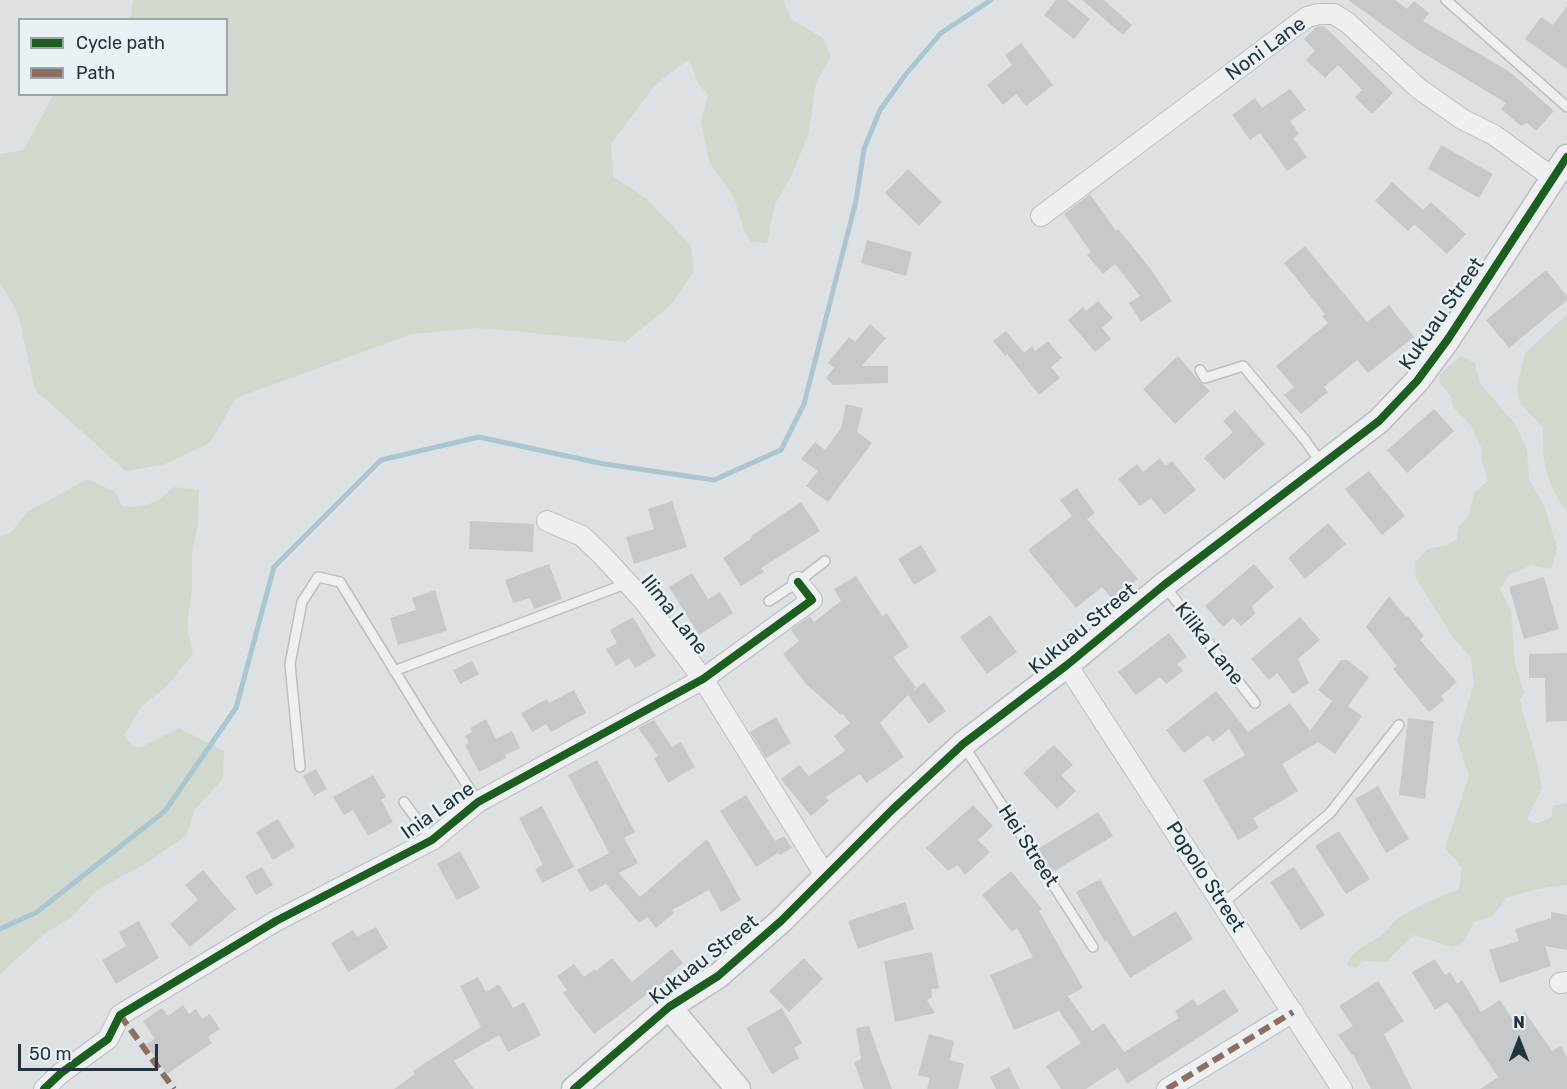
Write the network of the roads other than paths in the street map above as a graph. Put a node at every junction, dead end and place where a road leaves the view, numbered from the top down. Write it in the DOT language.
graph roads {
  1 [pos="1446,0"];
  2 [pos="1567,107"];
  3 [pos="1567,157"];
  4 [pos="1553,178"];
  5 [pos="1041,216"];
  6 [pos="1200,370"];
  7 [pos="1322,464"];
  8 [pos="547,521"];
  9 [pos="825,561"];
  10 [pos="798,582"];
  11 [pos="628,583"];
  12 [pos="1164,585"];
  13 [pos="769,601"];
  14 [pos="1067,665"];
  15 [pos="394,671"];
  16 [pos="703,679"];
  17 [pos="1255,703"];
  18 [pos="1399,725"];
  19 [pos="963,744"];
  20 [pos="300,767"];
  21 [pos="404,802"];
  22 [pos="478,802"];
  23 [pos="432,840"];
  24 [pos="826,877"];
  25 [pos="1222,904"];
  26 [pos="1093,947"];
  27 [pos="669,1007"];
  28 [pos="1293,1012"];
  29 [pos="44,1089"];
  30 [pos="574,1089"];
  31 [pos="738,1089"];
  32 [pos="1167,1089"];
  33 [pos="1341,1089"];
  1 -- 2 [label="lane"];
  3 -- 4 [label="street, Kukuau Street"];
  4 -- 5 [label="street, Noni Lane"];
  4 -- 7 [label="street, Kukuau Street"];
  6 -- 7 [label="lane"];
  7 -- 12 [label="street, Kukuau Street"];
  8 -- 11 [label="street, Ilima Lane"];
  9 -- 10 [label="lane"];
  10 -- 13 [label="lane"];
  10 -- 16 [label="street, Inia Lane"];
  11 -- 15 [label="lane"];
  11 -- 16 [label="street, Ilima Lane"];
  12 -- 14 [label="street, Kukuau Street"];
  12 -- 17 [label="lane, Kilika Lane"];
  14 -- 19 [label="street, Kukuau Street"];
  14 -- 25 [label="street, Popolo Street"];
  15 -- 20 [label="lane"];
  15 -- 22 [label="lane"];
  16 -- 22 [label="street, Inia Lane"];
  16 -- 24 [label="street, Ilima Lane"];
  18 -- 25 [label="lane"];
  19 -- 24 [label="street, Kukuau Street"];
  19 -- 26 [label="lane, Hei Street"];
  21 -- 23 [label="lane"];
  22 -- 23 [label="street, Inia Lane"];
  23 -- 29 [label="street, Inia Lane"];
  24 -- 27 [label="street, Kukuau Street"];
  25 -- 28 [label="street, Popolo Street"];
  27 -- 30 [label="street, Kukuau Street"];
  27 -- 31 [label="street"];
  28 -- 32 [label="street"];
  28 -- 33 [label="street, Popolo Street"];
}
